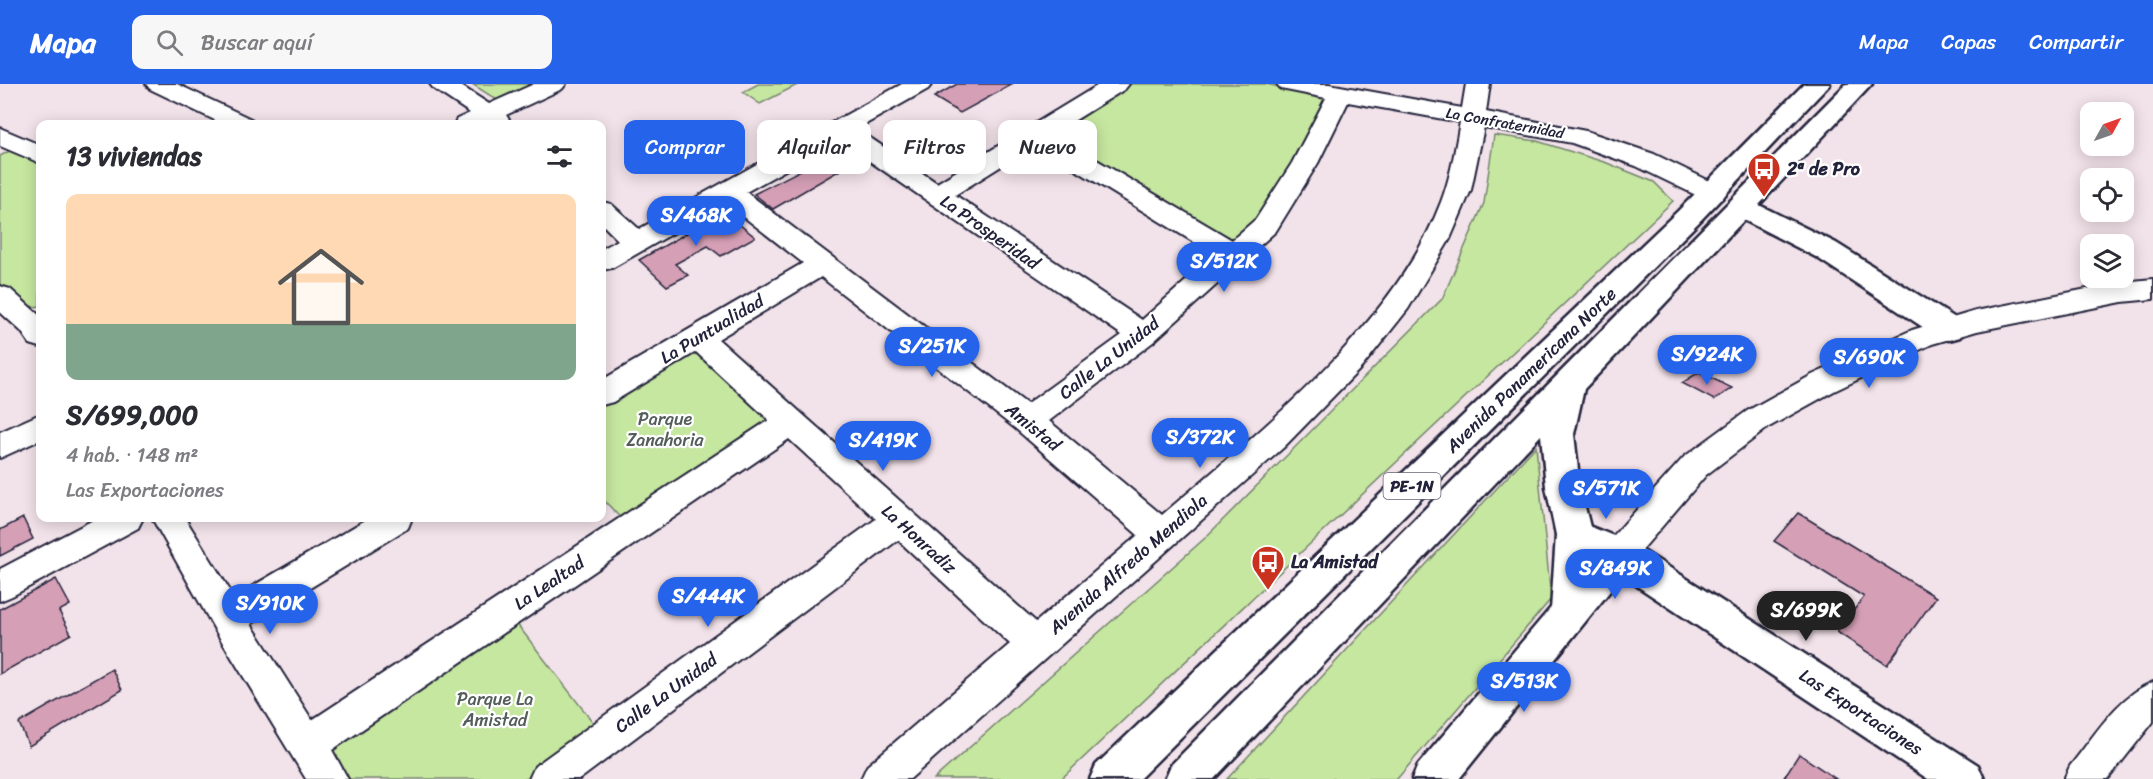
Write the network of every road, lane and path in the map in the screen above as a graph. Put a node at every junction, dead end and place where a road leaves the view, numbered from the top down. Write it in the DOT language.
graph roads {
  1 [pos="158,84"];
  2 [pos="442,84"];
  3 [pos="554,84"];
  4 [pos="920,84"];
  5 [pos="1117,84"];
  6 [pos="1289,84"];
  7 [pos="1478,84"];
  8 [pos="1818,84"];
  9 [pos="1860,84"];
  10 [pos="1339,95"];
  11 [pos="1472,117"];
  12 [pos="496,119"];
  13 [pos="234,120"];
  14 [pos="853,120"];
  15 [pos="1058,120"];
  16 [pos="0,136"];
  17 [pos="871,150"];
  18 [pos="36,153"];
  19 [pos="998,157"];
  20 [pos="1097,172"];
  21 [pos="758,174"];
  22 [pos="728,191"];
  23 [pos="937,194"];
  24 [pos="1727,200"];
  25 [pos="606,214"];
  26 [pos="637,242"];
  27 [pos="1233,254"];
  28 [pos="606,259"];
  29 [pos="823,263"];
  30 [pos="2153,289"];
  31 [pos="0,296"];
  32 [pos="36,326"];
  33 [pos="1949,329"];
  34 [pos="1143,335"];
  35 [pos="698,337"];
  36 [pos="1570,384"];
  37 [pos="606,392"];
  38 [pos="1027,421"];
  39 [pos="791,422"];
  40 [pos="36,428"];
  41 [pos="0,446"];
  42 [pos="898,521"];
  43 [pos="119,522"];
  44 [pos="170,522"];
  45 [pos="389,522"];
  46 [pos="1162,535"];
  47 [pos="1574,535"];
  48 [pos="1618,554"];
  49 [pos="0,586"];
  50 [pos="1570,610"];
  51 [pos="228,619"];
  52 [pos="1035,644"];
  53 [pos="2153,699"];
  54 [pos="307,744"];
  55 [pos="328,779"];
  56 [pos="549,779"];
  57 [pos="881,779"];
  58 [pos="1111,779"];
  59 [pos="1186,779"];
  60 [pos="1433,779"];
  61 [pos="1963,779"];
  62 [pos="2084,779"];
  1 -- 13 [label="street"];
  2 -- 12 [label="street"];
  3 -- 12 [label="street"];
  4 -- 14 [label="street"];
  5 -- 15 [label="street"];
  6 -- 10 [label="street, La Confraternidad"];
  7 -- 11 [label="street, Avenida Alfredo Mendiola"];
  8 -- 24 [label="main road, Avenida Panamericana Norte / PE-1N"];
  9 -- 24 [label="main road, Avenida Panamericana Norte / PE-1N"];
  10 -- 11 [label="street, La Confraternidad"];
  10 -- 27 [label="street, Calle La Unidad"];
  11 -- 24 [label="street, La Confraternidad"];
  11 -- 46 [label="street, Avenida Alfredo Mendiola"];
  16 -- 18 [label="street"];
  17 -- 23 [label="street, La Prosperidad"];
  19 -- 23 [label="street"];
  20 -- 27 [label="street"];
  21 -- 22 [label="street"];
  22 -- 26 [label="street"];
  22 -- 29 [label="street, Amistad"];
  23 -- 34 [label="street, La Prosperidad"];
  24 -- 33 [label="main road"];
  24 -- 36 [label="main road, Avenida Panamericana Norte / PE-1N"];
  24 -- 58 [label="main road, Avenida Panamericana Norte / PE-1N"];
  25 -- 26 [label="street"];
  26 -- 28 [label="street"];
  27 -- 34 [label="street, Calle La Unidad"];
  29 -- 35 [label="street, La Puntualidad"];
  29 -- 38 [label="street, Amistad"];
  30 -- 33 [label="street"];
  31 -- 32 [label="street"];
  33 -- 48 [label="street"];
  34 -- 38 [label="street, Calle La Unidad"];
  35 -- 37 [label="street, La Puntualidad"];
  35 -- 39 [label="street, La Honradiz"];
  36 -- 47 [label="main road"];
  36 -- 59 [label="main road, Avenida Panamericana Norte / PE-1N"];
  38 -- 46 [label="street, Amistad"];
  39 -- 42 [label="street, La Honradiz"];
  39 -- 54 [label="street, La Lealtad"];
  40 -- 41 [label="street"];
  42 -- 52 [label="street, La Honradiz"];
  42 -- 56 [label="street, Calle La Unidad"];
  43 -- 49 [label="street"];
  44 -- 51 [label="street"];
  45 -- 51 [label="street"];
  46 -- 52 [label="street, Avenida Alfredo Mendiola"];
  47 -- 48 [label="main road, Las Exportaciones"];
  47 -- 50 [label="main road"];
  48 -- 50 [label="main road"];
  48 -- 61 [label="main road, Las Exportaciones"];
  50 -- 60 [label="main road"];
  51 -- 54 [label="street"];
  52 -- 57 [label="street, Avenida Alfredo Mendiola"];
  53 -- 62 [label="street"];
  54 -- 55 [label="street"];
}
